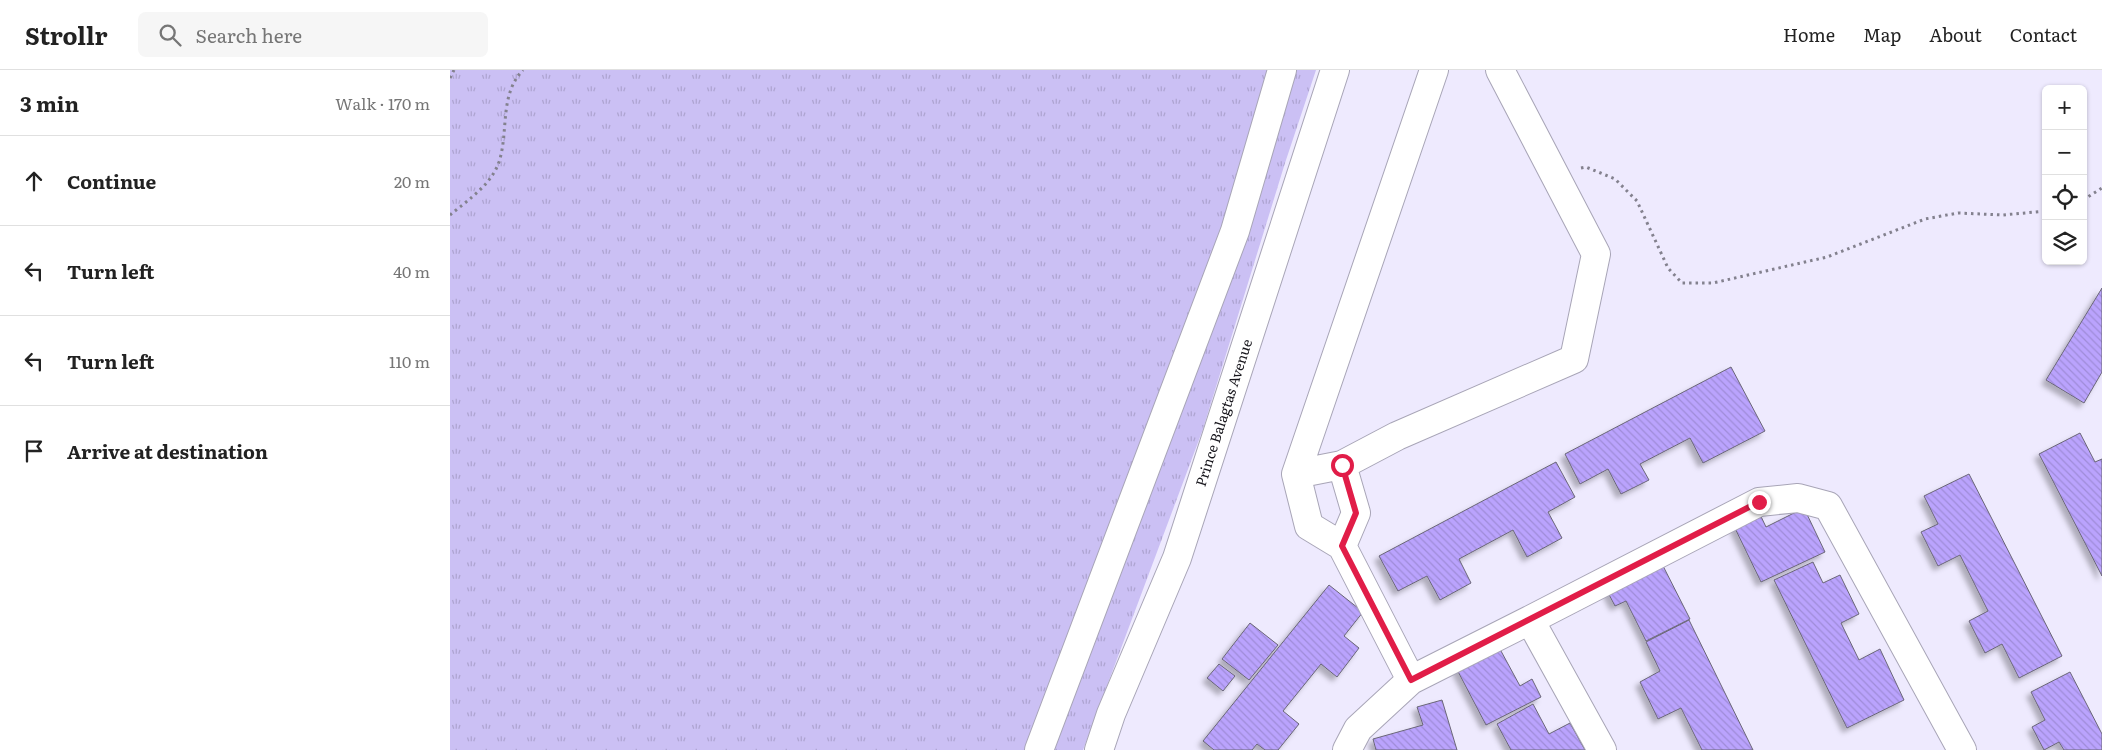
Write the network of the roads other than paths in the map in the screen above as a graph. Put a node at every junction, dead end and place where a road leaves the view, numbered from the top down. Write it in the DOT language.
graph roads {
  1 [pos="1282,70"];
  2 [pos="1335,70"];
  3 [pos="1434,70"];
  4 [pos="1500,70"];
  5 [pos="1342,465"];
  6 [pos="1296,474"];
  7 [pos="1342,546"];
  8 [pos="1530,620"];
  9 [pos="1411,680"];
  10 [pos="1039,750"];
  11 [pos="1099,750"];
  12 [pos="1347,750"];
  13 [pos="1602,750"];
  14 [pos="1962,750"];
  1 -- 10 [label="street"];
  2 -- 11 [label="street, Prince Balagtas Avenue"];
  3 -- 6 [label="street"];
  4 -- 5 [label="street"];
  5 -- 6 [label="street"];
  5 -- 7 [label="street"];
  6 -- 7 [label="street"];
  7 -- 9 [label="street"];
  8 -- 9 [label="street"];
  8 -- 13 [label="street"];
  8 -- 14 [label="street"];
  9 -- 12 [label="street"];
}
